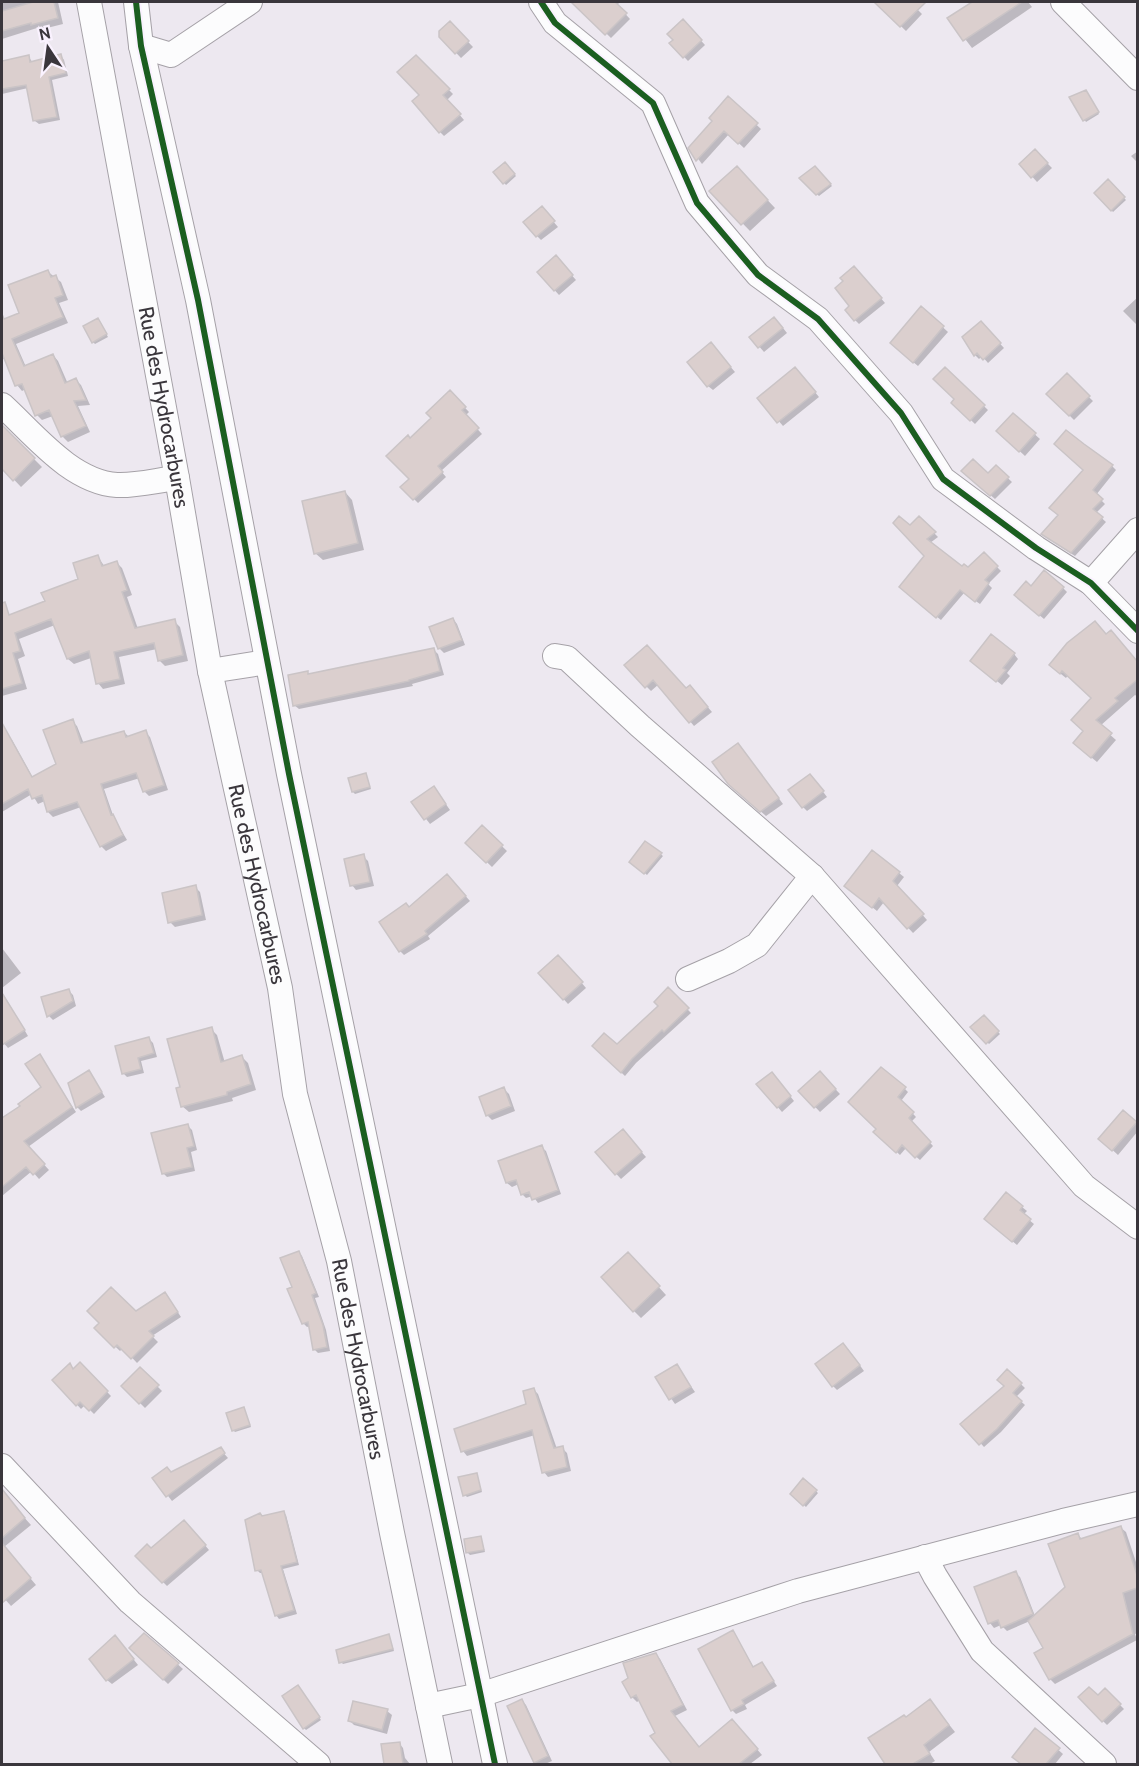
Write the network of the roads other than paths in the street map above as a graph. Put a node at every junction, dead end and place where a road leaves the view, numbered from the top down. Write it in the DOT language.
graph roads {
  1 [pos="90,2"];
  2 [pos="136,2"];
  3 [pos="250,2"];
  4 [pos="541,2"];
  5 [pos="1064,2"];
  6 [pos="141,46"];
  7 [pos="1137,78"];
  8 [pos="2,405"];
  9 [pos="177,478"];
  10 [pos="1137,530"];
  11 [pos="1091,584"];
  12 [pos="1137,631"];
  13 [pos="555,656"];
  14 [pos="267,662"];
  15 [pos="210,671"];
  16 [pos="812,876"];
  17 [pos="688,979"];
  18 [pos="1137,1227"];
  19 [pos="2,1466"];
  20 [pos="1137,1504"];
  21 [pos="925,1557"];
  22 [pos="480,1695"];
  23 [pos="428,1706"];
  24 [pos="318,1764"];
  25 [pos="441,1764"];
  26 [pos="495,1764"];
  27 [pos="1104,1764"];
  1 -- 9 [label="street, Rue des Hydrocarbures"];
  2 -- 6 [label="street"];
  3 -- 6 [label="street"];
  4 -- 11 [label="street"];
  5 -- 7 [label="street"];
  6 -- 14 [label="street"];
  8 -- 9 [label="street"];
  9 -- 15 [label="street, Rue des Hydrocarbures"];
  10 -- 11 [label="street"];
  11 -- 12 [label="street"];
  13 -- 16 [label="street"];
  14 -- 15 [label="street"];
  14 -- 22 [label="street"];
  15 -- 23 [label="street, Rue des Hydrocarbures"];
  16 -- 17 [label="street"];
  16 -- 18 [label="street"];
  19 -- 24 [label="street"];
  20 -- 21 [label="street"];
  21 -- 22 [label="street"];
  21 -- 27 [label="street"];
  22 -- 23 [label="street"];
  22 -- 26 [label="street"];
  23 -- 25 [label="street, Rue des Hydrocarbures"];
}
